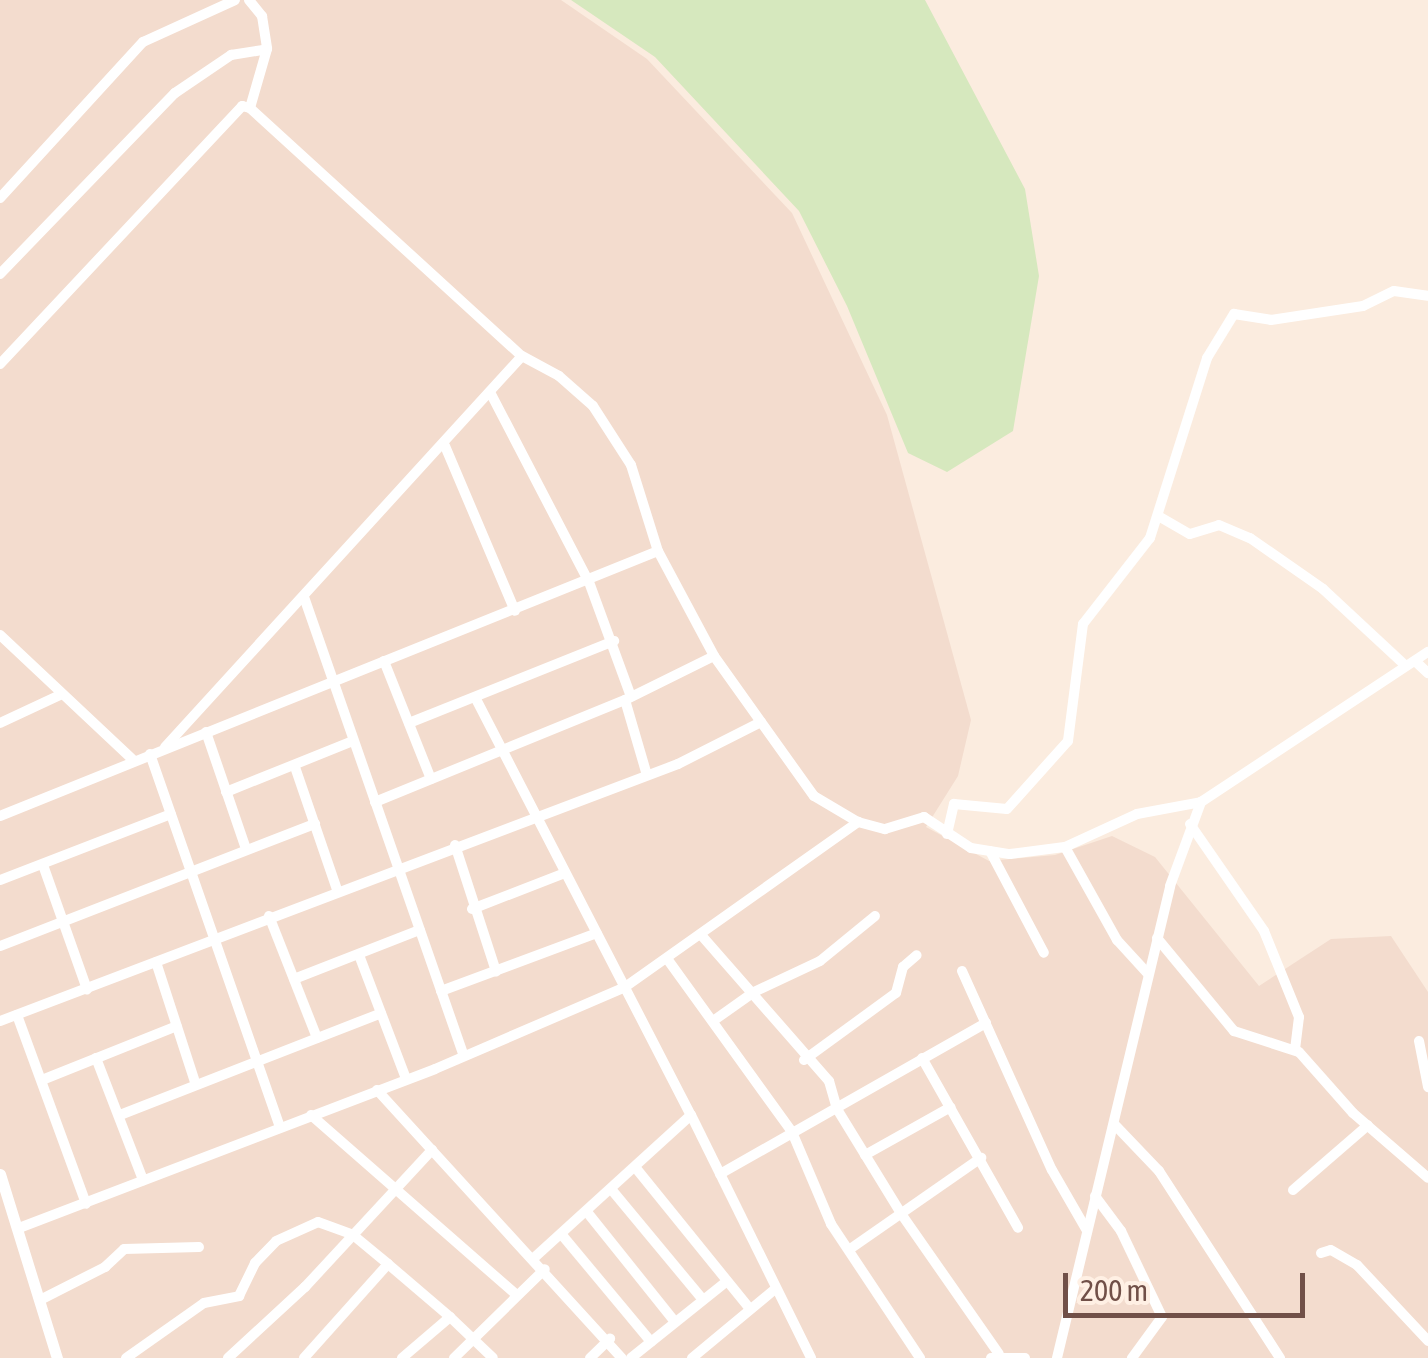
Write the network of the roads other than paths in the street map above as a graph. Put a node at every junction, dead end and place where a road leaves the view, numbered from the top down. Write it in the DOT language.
graph roads {
  1 [pos="235,0"];
  2 [pos="249,0"];
  3 [pos="268,48"];
  4 [pos="250,108"];
  5 [pos="0,198"];
  6 [pos="0,274"];
  7 [pos="1428,296"];
  8 [pos="522,356"];
  9 [pos="0,364"];
  10 [pos="491,394"];
  11 [pos="445,446"];
  12 [pos="1160,517"];
  13 [pos="658,551"];
  14 [pos="589,582"];
  15 [pos="304,597"];
  16 [pos="515,611"];
  17 [pos="0,635"];
  18 [pos="614,641"];
  19 [pos="1428,652"];
  20 [pos="714,656"];
  21 [pos="384,661"];
  22 [pos="1410,664"];
  23 [pos="1428,673"];
  24 [pos="333,681"];
  25 [pos="62,694"];
  26 [pos="476,699"];
  27 [pos="628,699"];
  28 [pos="0,722"];
  29 [pos="761,722"];
  30 [pos="409,723"];
  31 [pos="206,732"];
  32 [pos="354,741"];
  33 [pos="163,750"];
  34 [pos="500,752"];
  35 [pos="150,754"];
  36 [pos="134,761"];
  37 [pos="295,767"];
  38 [pos="646,772"];
  39 [pos="431,779"];
  40 [pos="226,792"];
  41 [pos="375,802"];
  42 [pos="1200,802"];
  43 [pos="171,814"];
  44 [pos="534,814"];
  45 [pos="0,816"];
  46 [pos="858,822"];
  47 [pos="315,824"];
  48 [pos="1190,824"];
  49 [pos="947,834"];
  50 [pos="455,845"];
  51 [pos="1065,848"];
  52 [pos="246,849"];
  53 [pos="990,851"];
  54 [pos="42,865"];
  55 [pos="398,867"];
  56 [pos="190,870"];
  57 [pos="565,873"];
  58 [pos="0,880"];
  59 [pos="337,890"];
  60 [pos="472,909"];
  61 [pos="269,916"];
  62 [pos="874,916"];
  63 [pos="63,922"];
  64 [pos="420,930"];
  65 [pos="597,934"];
  66 [pos="702,936"];
  67 [pos="213,938"];
  68 [pos="1157,938"];
  69 [pos="0,946"];
  70 [pos="1044,953"];
  71 [pos="359,955"];
  72 [pos="918,955"];
  73 [pos="668,960"];
  74 [pos="156,962"];
  75 [pos="496,971"];
  76 [pos="962,971"];
  77 [pos="1148,974"];
  78 [pos="294,979"];
  79 [pos="625,987"];
  80 [pos="87,989"];
  81 [pos="442,992"];
  82 [pos="754,992"];
  83 [pos="382,1013"];
  84 [pos="17,1015"];
  85 [pos="0,1021"];
  86 [pos="713,1021"];
  87 [pos="986,1023"];
  88 [pos="176,1026"];
  89 [pos="317,1038"];
  90 [pos="1419,1041"];
  91 [pos="1295,1049"];
  92 [pos="463,1054"];
  93 [pos="96,1058"];
  94 [pos="922,1058"];
  95 [pos="804,1060"];
  96 [pos="257,1061"];
  97 [pos="406,1079"];
  98 [pos="42,1080"];
  99 [pos="196,1085"];
  100 [pos="1428,1086"];
  101 [pos="378,1090"];
  102 [pos="951,1107"];
  103 [pos="837,1109"];
  104 [pos="120,1115"];
  105 [pos="311,1115"];
  106 [pos="691,1115"];
  107 [pos="278,1124"];
  108 [pos="1115,1125"];
  109 [pos="1368,1125"];
  110 [pos="792,1132"];
  111 [pos="432,1150"];
  112 [pos="865,1155"];
  113 [pos="981,1158"];
  114 [pos="636,1167"];
  115 [pos="0,1174"];
  116 [pos="720,1174"];
  117 [pos="1428,1178"];
  118 [pos="143,1180"];
  119 [pos="394,1188"];
  120 [pos="612,1189"];
  121 [pos="1293,1190"];
  122 [pos="1095,1196"];
  123 [pos="86,1204"];
  124 [pos="587,1212"];
  125 [pos="902,1215"];
  126 [pos="18,1228"];
  127 [pos="1018,1228"];
  128 [pos="1086,1228"];
  129 [pos="353,1235"];
  130 [pos="562,1236"];
  131 [pos="199,1247"];
  132 [pos="850,1248"];
  133 [pos="1321,1253"];
  134 [pos="535,1258"];
  135 [pos="388,1264"];
  136 [pos="545,1269"];
  137 [pos="727,1281"];
  138 [pos="775,1289"];
  139 [pos="514,1293"];
  140 [pos="42,1299"];
  141 [pos="703,1300"];
  142 [pos="750,1310"];
  143 [pos="450,1317"];
  144 [pos="675,1322"];
  145 [pos="472,1338"];
  146 [pos="610,1340"];
  147 [pos="1428,1341"];
  148 [pos="651,1342"];
  149 [pos="995,1356"];
  150 [pos="57,1358"];
  151 [pos="126,1358"];
  152 [pos="228,1358"];
  153 [pos="304,1358"];
  154 [pos="402,1358"];
  155 [pos="454,1358"];
  156 [pos="493,1358"];
  157 [pos="590,1358"];
  158 [pos="622,1358"];
  159 [pos="631,1358"];
  160 [pos="692,1358"];
  161 [pos="811,1358"];
  162 [pos="920,1358"];
  163 [pos="1026,1358"];
  164 [pos="1057,1358"];
  165 [pos="1132,1358"];
  166 [pos="1280,1358"];
  1 -- 5 [label="street"];
  2 -- 3 [label="street"];
  3 -- 4 [label="street"];
  3 -- 6 [label="street"];
  4 -- 8 [label="street"];
  4 -- 9 [label="street"];
  7 -- 12 [label="street"];
  8 -- 10 [label="street"];
  8 -- 13 [label="street"];
  10 -- 11 [label="street"];
  10 -- 14 [label="street"];
  11 -- 15 [label="street"];
  11 -- 16 [label="street"];
  12 -- 22 [label="street"];
  12 -- 49 [label="street"];
  13 -- 14 [label="street"];
  13 -- 20 [label="street"];
  14 -- 16 [label="street"];
  14 -- 18 [label="street"];
  15 -- 24 [label="street"];
  15 -- 33 [label="street"];
  16 -- 21 [label="street"];
  17 -- 25 [label="street"];
  18 -- 26 [label="street"];
  18 -- 27 [label="street"];
  19 -- 22 [label="street"];
  20 -- 27 [label="street"];
  20 -- 29 [label="street"];
  21 -- 24 [label="street"];
  21 -- 30 [label="street"];
  22 -- 23 [label="street"];
  22 -- 42 [label="street"];
  24 -- 31 [label="street"];
  24 -- 32 [label="street"];
  25 -- 28 [label="street"];
  25 -- 36 [label="street"];
  26 -- 30 [label="street"];
  26 -- 34 [label="street"];
  27 -- 34 [label="street"];
  27 -- 38 [label="street"];
  29 -- 38 [label="street"];
  29 -- 46 [label="street"];
  30 -- 39 [label="street"];
  31 -- 33 [label="street"];
  31 -- 40 [label="street"];
  32 -- 37 [label="street"];
  32 -- 41 [label="street"];
  33 -- 35 [label="street"];
  34 -- 39 [label="street"];
  34 -- 44 [label="street"];
  35 -- 36 [label="street"];
  35 -- 43 [label="street"];
  36 -- 45 [label="street"];
  37 -- 40 [label="street"];
  37 -- 47 [label="street"];
  38 -- 44 [label="street"];
  39 -- 41 [label="street"];
  40 -- 52 [label="street"];
  41 -- 55 [label="street"];
  42 -- 48 [label="street"];
  42 -- 51 [label="street"];
  43 -- 54 [label="street"];
  43 -- 56 [label="street"];
  44 -- 50 [label="street"];
  44 -- 57 [label="street"];
  46 -- 49 [label="street"];
  46 -- 66 [label="street"];
  47 -- 52 [label="street"];
  47 -- 59 [label="street"];
  48 -- 68 [label="street"];
  48 -- 91 [label="street"];
  49 -- 53 [label="street"];
  50 -- 55 [label="street"];
  50 -- 60 [label="street"];
  51 -- 53 [label="street"];
  51 -- 77 [label="street"];
  52 -- 56 [label="street"];
  53 -- 70 [label="street"];
  54 -- 58 [label="street"];
  54 -- 63 [label="street"];
  55 -- 59 [label="street"];
  55 -- 64 [label="street"];
  56 -- 63 [label="street"];
  56 -- 67 [label="street"];
  57 -- 60 [label="street"];
  57 -- 65 [label="street"];
  59 -- 61 [label="street"];
  60 -- 75 [label="street"];
  61 -- 67 [label="street"];
  61 -- 78 [label="street"];
  62 -- 82 [label="street"];
  63 -- 69 [label="street"];
  63 -- 80 [label="street"];
  64 -- 71 [label="street"];
  64 -- 81 [label="street"];
  65 -- 75 [label="street"];
  65 -- 79 [label="street"];
  66 -- 73 [label="street"];
  66 -- 82 [label="street"];
  67 -- 74 [label="street"];
  67 -- 96 [label="street"];
  68 -- 77 [label="street"];
  68 -- 91 [label="street"];
  71 -- 78 [label="street"];
  71 -- 83 [label="street"];
  72 -- 95 [label="street"];
  73 -- 79 [label="street"];
  73 -- 86 [label="street"];
  74 -- 80 [label="street"];
  74 -- 88 [label="street"];
  75 -- 81 [label="street"];
  76 -- 87 [label="street"];
  77 -- 108 [label="street"];
  78 -- 89 [label="street"];
  79 -- 92 [label="street"];
  79 -- 106 [label="street"];
  80 -- 84 [label="street"];
  81 -- 92 [label="street"];
  82 -- 86 [label="street"];
  82 -- 95 [label="street"];
  83 -- 89 [label="street"];
  83 -- 97 [label="street"];
  84 -- 85 [label="street"];
  84 -- 98 [label="street"];
  86 -- 110 [label="street"];
  87 -- 94 [label="street"];
  87 -- 128 [label="street"];
  88 -- 93 [label="street"];
  88 -- 99 [label="street"];
  89 -- 96 [label="street"];
  90 -- 100 [label="street"];
  91 -- 109 [label="street"];
  92 -- 97 [label="street"];
  93 -- 98 [label="street"];
  93 -- 104 [label="street"];
  94 -- 102 [label="street"];
  94 -- 103 [label="street"];
  95 -- 103 [label="street"];
  96 -- 99 [label="street"];
  96 -- 107 [label="street"];
  97 -- 101 [label="street"];
  98 -- 123 [label="street"];
  99 -- 104 [label="street"];
  101 -- 105 [label="street"];
  101 -- 111 [label="street"];
  102 -- 112 [label="street"];
  102 -- 113 [label="street"];
  103 -- 110 [label="street"];
  103 -- 112 [label="street"];
  104 -- 118 [label="street"];
  105 -- 107 [label="street"];
  105 -- 119 [label="street"];
  106 -- 114 [label="street"];
  106 -- 116 [label="street"];
  107 -- 118 [label="street"];
  108 -- 122 [label="street"];
  108 -- 166 [label="street"];
  109 -- 117 [label="street"];
  109 -- 121 [label="street"];
  110 -- 116 [label="street"];
  110 -- 132 [label="street"];
  111 -- 119 [label="street"];
  111 -- 134 [label="street"];
  112 -- 125 [label="street"];
  113 -- 125 [label="street"];
  113 -- 127 [label="street"];
  114 -- 120 [label="street"];
  114 -- 137 [label="street"];
  115 -- 126 [label="street"];
  116 -- 138 [label="street"];
  118 -- 123 [label="street"];
  119 -- 129 [label="street"];
  119 -- 139 [label="street"];
  120 -- 124 [label="street"];
  120 -- 141 [label="street"];
  122 -- 128 [label="street"];
  122 -- 165 [label="street"];
  123 -- 126 [label="street"];
  124 -- 130 [label="street"];
  124 -- 144 [label="street"];
  125 -- 132 [label="street"];
  125 -- 149 [label="street"];
  126 -- 140 [label="street"];
  128 -- 164 [label="street"];
  129 -- 135 [label="street"];
  129 -- 151 [label="street"];
  129 -- 152 [label="street"];
  130 -- 134 [label="street"];
  130 -- 148 [label="street"];
  131 -- 140 [label="street"];
  132 -- 162 [label="street"];
  133 -- 147 [label="street"];
  134 -- 136 [label="street"];
  135 -- 143 [label="street"];
  135 -- 153 [label="street"];
  136 -- 139 [label="street"];
  136 -- 146 [label="street"];
  137 -- 141 [label="street"];
  137 -- 142 [label="street"];
  138 -- 142 [label="street"];
  138 -- 161 [label="street"];
  139 -- 145 [label="street"];
  140 -- 150 [label="street"];
  141 -- 144 [label="street"];
  142 -- 160 [label="street"];
  143 -- 145 [label="street"];
  143 -- 154 [label="street"];
  144 -- 148 [label="street"];
  145 -- 155 [label="street"];
  145 -- 156 [label="street"];
  146 -- 157 [label="street"];
  146 -- 158 [label="street"];
  148 -- 159 [label="street"];
  149 -- 163 [label="street"];
}
